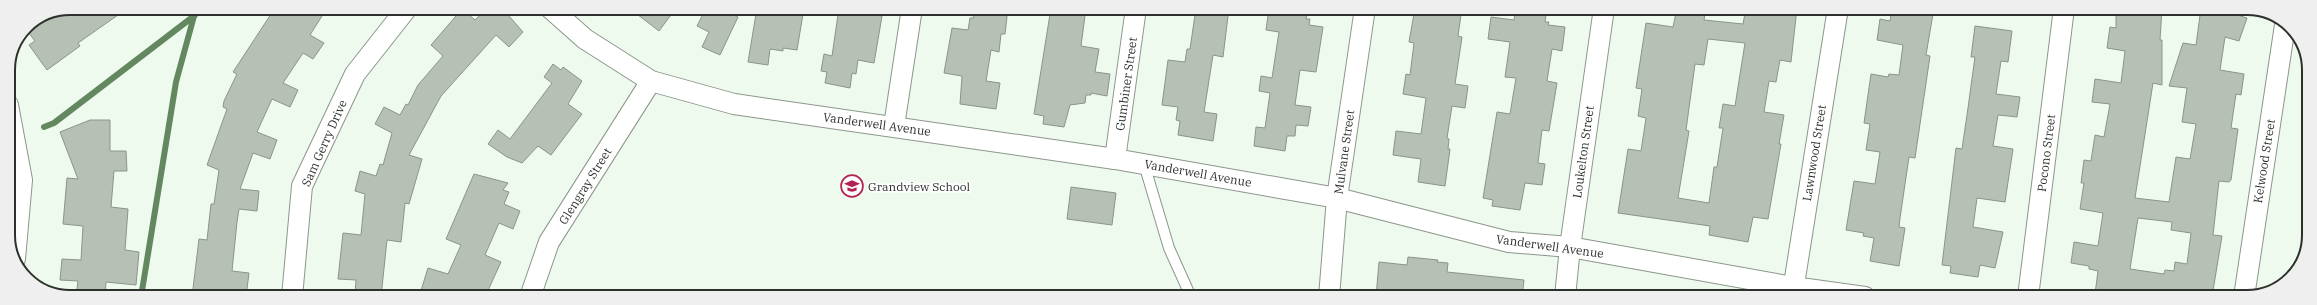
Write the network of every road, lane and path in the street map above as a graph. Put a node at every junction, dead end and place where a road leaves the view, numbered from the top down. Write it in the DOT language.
graph roads {
  1 [pos="401,15"];
  2 [pos="558,15"];
  3 [pos="911,15"];
  4 [pos="1135,15"];
  5 [pos="1364,15"];
  6 [pos="1603,15"];
  7 [pos="1837,15"];
  8 [pos="2063,15"];
  9 [pos="2284,30"];
  10 [pos="651,81"];
  11 [pos="894,126"];
  12 [pos="15,142"];
  13 [pos="1116,159"];
  14 [pos="1144,164"];
  15 [pos="1337,198"];
  16 [pos="16,246"];
  17 [pos="1570,247"];
  18 [pos="293,290"];
  19 [pos="532,290"];
  20 [pos="1188,290"];
  21 [pos="1330,290"];
  22 [pos="1566,290"];
  23 [pos="1782,290"];
  24 [pos="1792,290"];
  25 [pos="2029,290"];
  26 [pos="2245,290"];
  1 -- 18 [label="street, Sam Gerry Drive"];
  2 -- 10 [label="street, Vanderwell Avenue"];
  3 -- 11 [label="street"];
  4 -- 13 [label="street, Gumbiner Street"];
  5 -- 15 [label="street, Mulvane Street"];
  6 -- 17 [label="street, Loukelton Street"];
  7 -- 24 [label="street, Lawnwood Street"];
  8 -- 25 [label="street, Pocono Street"];
  9 -- 26 [label="street, Kelwood Street"];
  10 -- 11 [label="street, Vanderwell Avenue"];
  10 -- 19 [label="street, Glengray Street"];
  11 -- 13 [label="street, Vanderwell Avenue"];
  12 -- 16 [label="street"];
  13 -- 14 [label="street, Vanderwell Avenue"];
  14 -- 15 [label="street, Vanderwell Avenue"];
  14 -- 20 [label="lane"];
  15 -- 17 [label="street, Vanderwell Avenue"];
  15 -- 21 [label="street, Mulvane Street"];
  17 -- 22 [label="street, Loukelton Street"];
  17 -- 23 [label="street, Vanderwell Avenue"];
}
